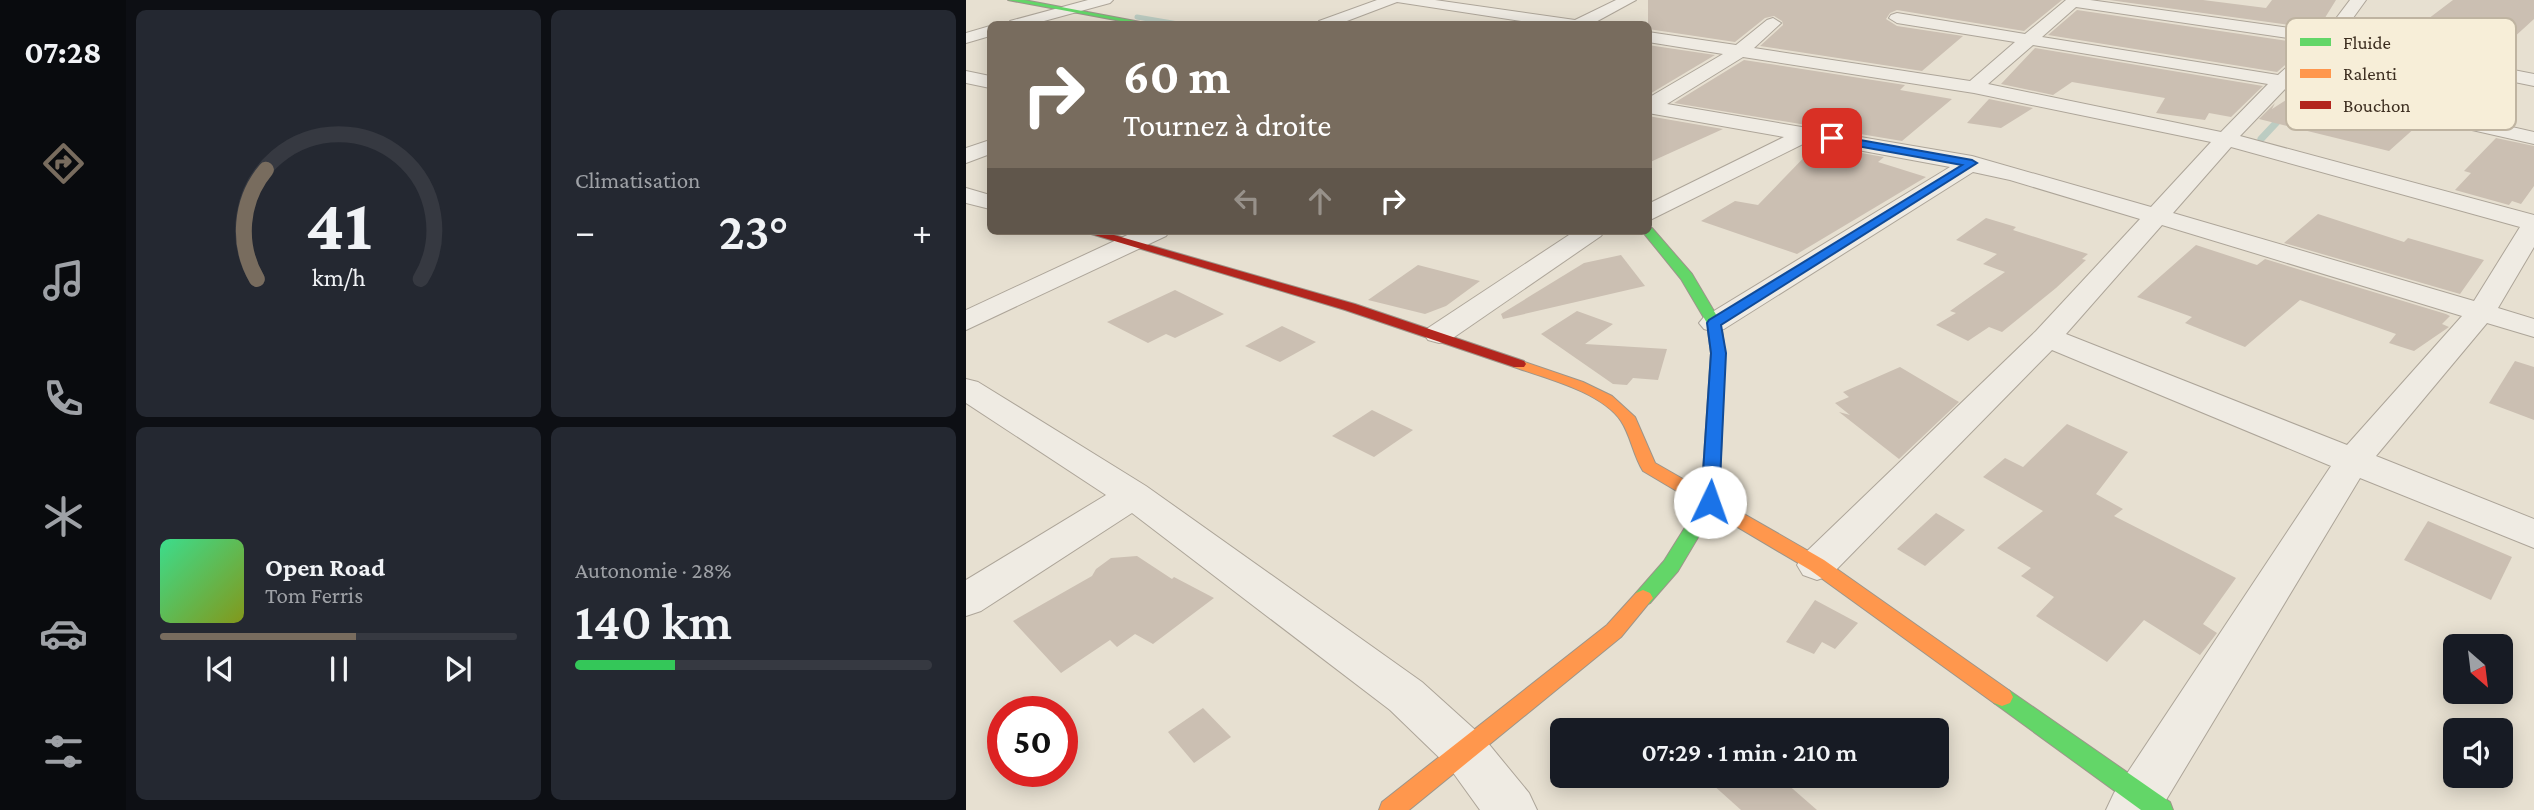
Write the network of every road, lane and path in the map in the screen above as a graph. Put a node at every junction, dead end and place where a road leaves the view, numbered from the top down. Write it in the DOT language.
graph roads {
  1 [pos="1012,0"];
  2 [pos="1105,0"];
  3 [pos="1391,0"];
  4 [pos="1403,0"];
  5 [pos="1629,0"];
  6 [pos="2074,1"];
  7 [pos="1071,10"];
  8 [pos="1897,18"];
  9 [pos="1028,21"];
  10 [pos="1131,21"];
  11 [pos="1333,21"];
  12 [pos="1549,21"];
  13 [pos="1587,21"];
  14 [pos="1773,23"];
  15 [pos="987,33"];
  16 [pos="2286,33"];
  17 [pos="966,38"];
  18 [pos="1652,38"];
  19 [pos="2028,40"];
  20 [pos="1740,51"];
  21 [pos="2534,63"];
  22 [pos="966,77"];
  23 [pos="2286,77"];
  24 [pos="2525,78"];
  25 [pos="987,81"];
  26 [pos="2282,81"];
  27 [pos="2286,82"];
  28 [pos="1974,87"];
  29 [pos="1652,105"];
  30 [pos="1652,108"];
  31 [pos="2499,130"];
  32 [pos="1806,134"];
  33 [pos="2534,138"];
  34 [pos="2226,139"];
  35 [pos="987,148"];
  36 [pos="966,156"];
  37 [pos="1972,163"];
  38 [pos="966,195"];
  39 [pos="987,201"];
  40 [pos="1652,212"];
  41 [pos="2159,216"];
  42 [pos="2534,224"];
  43 [pos="1101,235"];
  44 [pos="1149,235"];
  45 [pos="1586,235"];
  46 [pos="1651,235"];
  47 [pos="1131,244"];
  48 [pos="2482,311"];
  49 [pos="966,321"];
  50 [pos="1714,323"];
  51 [pos="2534,328"];
  52 [pos="1439,334"];
  53 [pos="2048,337"];
  54 [pos="966,389"];
  55 [pos="2353,460"];
  56 [pos="1133,495"];
  57 [pos="1710,502"];
  58 [pos="2534,534"];
  59 [pos="1817,565"];
  60 [pos="966,600"];
  61 [pos="1466,752"];
  62 [pos="2145,805"];
  63 [pos="1391,810"];
  64 [pos="1511,810"];
  1 -- 7 [label="street"];
  2 -- 7 [label="street"];
  3 -- 11 [label="street"];
  4 -- 12 [label="street"];
  5 -- 13 [label="street"];
  6 -- 16 [label="street"];
  6 -- 19 [label="street"];
  7 -- 9 [label="street"];
  7 -- 10 [label="street"];
  8 -- 19 [label="street"];
  14 -- 20 [label="street"];
  15 -- 17 [label="street"];
  18 -- 20 [label="street"];
  19 -- 26 [label="street"];
  19 -- 28 [label="street"];
  20 -- 28 [label="street"];
  20 -- 29 [label="street"];
  21 -- 24 [label="street"];
  22 -- 25 [label="street"];
  23 -- 26 [label="street"];
  26 -- 27 [label="street"];
  26 -- 34 [label="street"];
  28 -- 34 [label="street"];
  30 -- 32 [label="street"];
  31 -- 33 [label="street"];
  32 -- 37 [label="street"];
  32 -- 40 [label="street"];
  34 -- 41 [label="street"];
  34 -- 42 [label="street"];
  35 -- 36 [label="street"];
  37 -- 41 [label="street"];
  37 -- 50 [label="street"];
  38 -- 39 [label="street"];
  41 -- 48 [label="street"];
  41 -- 53 [label="street"];
  42 -- 48 [label="street"];
  43 -- 47 [label="street"];
  44 -- 47 [label="street"];
  45 -- 52 [label="street"];
  46 -- 50 [label="street"];
  47 -- 49 [label="street"];
  47 -- 52 [label="street"];
  48 -- 51 [label="street"];
  48 -- 55 [label="street"];
  50 -- 57 [label="street"];
  52 -- 57 [label="street"];
  53 -- 55 [label="street"];
  53 -- 59 [label="street"];
  54 -- 56 [label="street"];
  55 -- 58 [label="street"];
  55 -- 62 [label="street"];
  56 -- 60 [label="street"];
  56 -- 61 [label="street"];
  57 -- 59 [label="street"];
  57 -- 61 [label="street"];
  59 -- 62 [label="street"];
  61 -- 63 [label="street"];
  61 -- 64 [label="street"];
}
